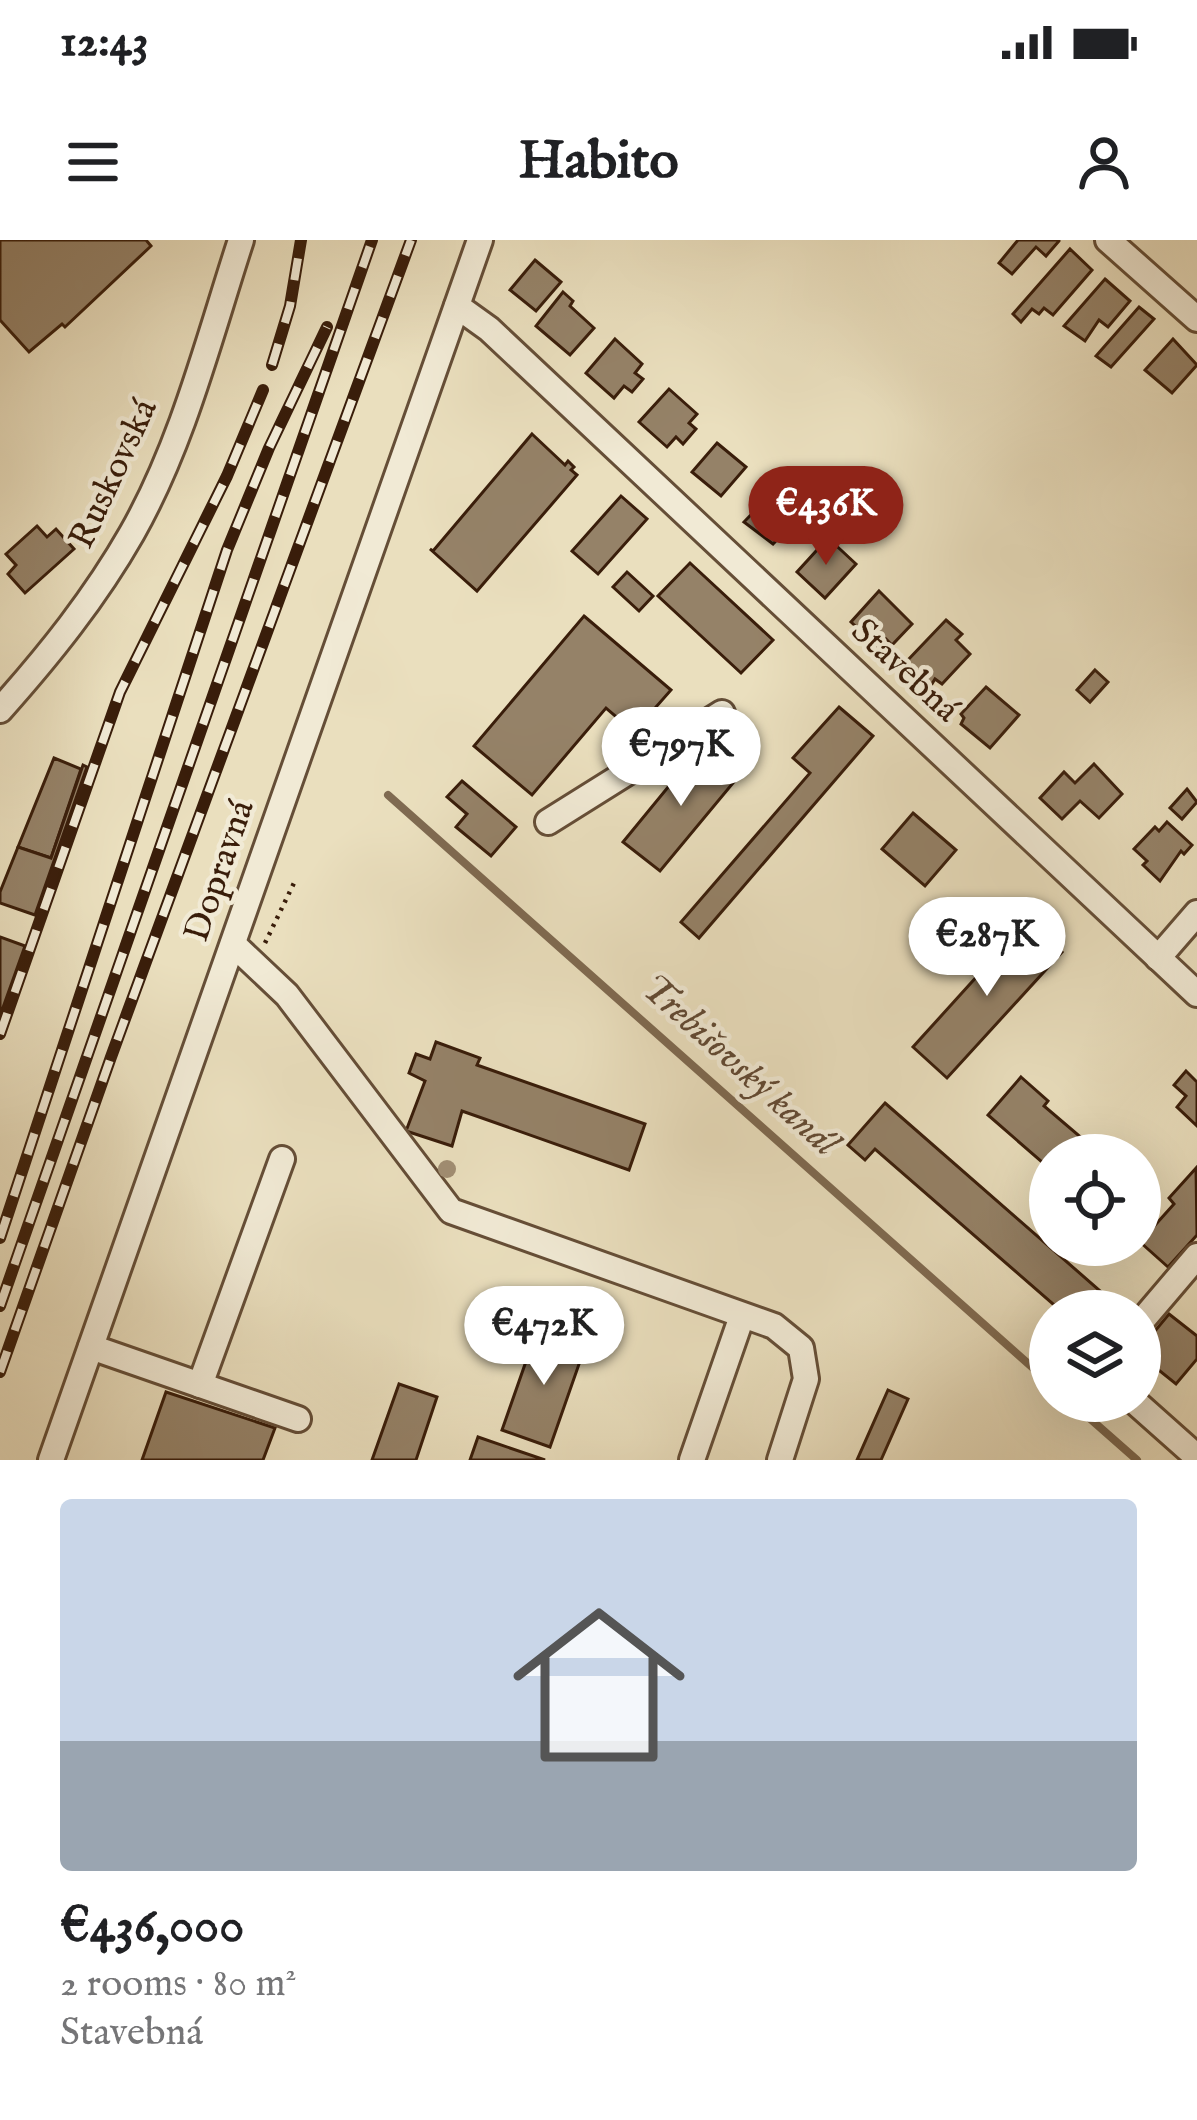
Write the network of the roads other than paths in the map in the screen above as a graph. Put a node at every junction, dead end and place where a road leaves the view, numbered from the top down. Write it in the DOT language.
graph roads {
  1 [pos="241,240"];
  2 [pos="480,240"];
  3 [pos="1108,240"];
  4 [pos="457,306"];
  5 [pos="1197,319"];
  6 [pos="0,710"];
  7 [pos="722,712"];
  8 [pos="548,822"];
  9 [pos="1197,913"];
  10 [pos="233,944"];
  11 [pos="1158,958"];
  12 [pos="1197,994"];
  13 [pos="281,1159"];
  14 [pos="1197,1256"];
  15 [pos="1161,1298"];
  16 [pos="742,1316"];
  17 [pos="91,1347"];
  18 [pos="200,1385"];
  19 [pos="298,1419"];
  20 [pos="1158,1422"];
  21 [pos="1197,1457"];
  22 [pos="51,1460"];
  23 [pos="692,1460"];
  24 [pos="780,1460"];
  1 -- 6 [label="street, Ruskovská"];
  2 -- 4 [label="street, Dopravná"];
  3 -- 5 [label="street"];
  4 -- 10 [label="street, Dopravná"];
  4 -- 11 [label="street, Stavebná"];
  7 -- 8 [label="street"];
  9 -- 11 [label="street"];
  10 -- 16 [label="street"];
  10 -- 17 [label="street, Dopravná"];
  11 -- 12 [label="street, Stavebná"];
  13 -- 18 [label="street"];
  14 -- 15 [label="street"];
  16 -- 23 [label="street"];
  16 -- 24 [label="street"];
  17 -- 18 [label="street"];
  17 -- 22 [label="street, Dopravná"];
  18 -- 19 [label="street"];
  20 -- 21 [label="street"];
}
